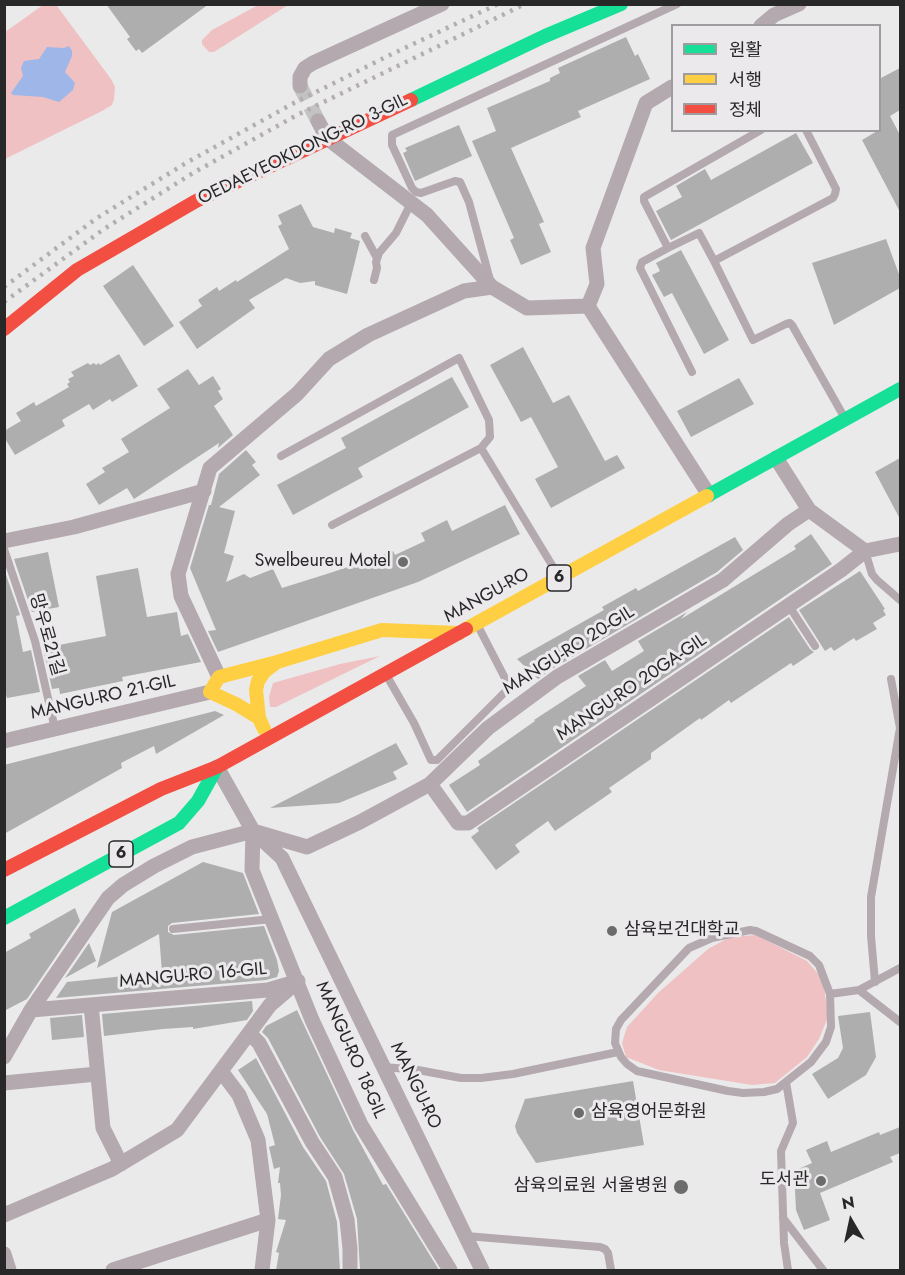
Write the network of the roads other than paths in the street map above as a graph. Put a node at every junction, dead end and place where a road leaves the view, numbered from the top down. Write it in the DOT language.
graph roads {
  1 [pos="621,4"];
  2 [pos="677,4"];
  3 [pos="799,4"];
  4 [pos="440,5"];
  5 [pos="763,24"];
  6 [pos="300,86"];
  7 [pos="671,88"];
  8 [pos="318,121"];
  9 [pos="757,132"];
  10 [pos="807,132"];
  11 [pos="327,138"];
  12 [pos="411,203"];
  13 [pos="365,236"];
  14 [pos="668,248"];
  15 [pos="377,258"];
  16 [pos="714,261"];
  17 [pos="374,280"];
  18 [pos="492,287"];
  19 [pos="588,306"];
  20 [pos="4,329"];
  21 [pos="692,372"];
  22 [pos="900,389"];
  23 [pos="845,419"];
  24 [pos="481,448"];
  25 [pos="281,456"];
  26 [pos="776,458"];
  27 [pos="204,491"];
  28 [pos="709,495"];
  29 [pos="809,510"];
  30 [pos="332,525"];
  31 [pos="4,541"];
  32 [pos="900,544"];
  33 [pos="4,549"];
  34 [pos="865,551"];
  35 [pos="560,578"];
  36 [pos="900,600"];
  37 [pos="789,606"];
  38 [pos="477,623"];
  39 [pos="460,633"];
  40 [pos="815,646"];
  41 [pos="277,662"];
  42 [pos="386,674"];
  43 [pos="219,677"];
  44 [pos="891,679"];
  45 [pos="210,692"];
  46 [pos="259,718"];
  47 [pos="55,729"];
  48 [pos="269,738"];
  49 [pos="4,741"];
  50 [pos="218,767"];
  51 [pos="430,784"];
  52 [pos="253,831"];
  53 [pos="4,870"];
  54 [pos="4,918"];
  55 [pos="272,919"];
  56 [pos="173,929"];
  57 [pos="900,968"];
  58 [pos="298,981"];
  59 [pos="875,982"];
  60 [pos="859,990"];
  61 [pos="830,994"];
  62 [pos="91,1005"];
  63 [pos="31,1010"];
  64 [pos="900,1022"];
  65 [pos="249,1033"];
  66 [pos="618,1053"];
  67 [pos="4,1057"];
  68 [pos="384,1067"];
  69 [pos="221,1071"];
  70 [pos="97,1074"];
  71 [pos="786,1082"];
  72 [pos="4,1083"];
  73 [pos="121,1164"];
  74 [pos="4,1215"];
  75 [pos="783,1218"];
  76 [pos="268,1220"];
  77 [pos="466,1236"];
  78 [pos="4,1254"];
  79 [pos="9,1270"];
  80 [pos="113,1270"];
  81 [pos="262,1270"];
  82 [pos="350,1270"];
  83 [pos="450,1270"];
  84 [pos="482,1270"];
  85 [pos="611,1270"];
  86 [pos="788,1270"];
  87 [pos="823,1270"];
  1 -- 11 [label="main road, OEDAEYEOKDONG-RO 3-GIL"];
  2 -- 18 [label="lane"];
  3 -- 5 [label="street"];
  4 -- 6 [label="street"];
  7 -- 19 [label="street"];
  8 -- 11 [label="street"];
  9 -- 14 [label="lane"];
  10 -- 16 [label="lane"];
  11 -- 12 [label="street"];
  11 -- 20 [label="main road, OEDAEYEOKDONG-RO 3-GIL"];
  12 -- 15 [label="lane"];
  12 -- 18 [label="street"];
  13 -- 15 [label="lane"];
  14 -- 16 [label="lane"];
  14 -- 21 [label="lane"];
  15 -- 17 [label="lane"];
  16 -- 23 [label="lane"];
  18 -- 19 [label="street"];
  18 -- 27 [label="street"];
  19 -- 28 [label="street"];
  22 -- 23 [label="main road, MANGU-RO / 6"];
  23 -- 26 [label="main road, MANGU-RO / 6"];
  24 -- 25 [label="lane"];
  24 -- 30 [label="lane"];
  24 -- 35 [label="lane"];
  26 -- 28 [label="main road, MANGU-RO / 6"];
  26 -- 29 [label="street"];
  27 -- 31 [label="street"];
  27 -- 43 [label="street"];
  28 -- 35 [label="main road, MANGU-RO / 6"];
  29 -- 34 [label="street"];
  29 -- 51 [label="street, MANGU-RO 20-GIL"];
  32 -- 34 [label="street"];
  33 -- 47 [label="lane, 망우로21길"];
  34 -- 36 [label="lane"];
  34 -- 37 [label="street, MANGU-RO 20GA-GIL"];
  35 -- 38 [label="main road, MANGU-RO / 6"];
  37 -- 40 [label="lane"];
  37 -- 51 [label="street, MANGU-RO 20GA-GIL"];
  38 -- 39 [label="main road, MANGU-RO / 6"];
  38 -- 42 [label="lane"];
  39 -- 41 [label="main road"];
  39 -- 42 [label="main road, MANGU-RO / 6"];
  41 -- 43 [label="main road"];
  41 -- 46 [label="main road"];
  42 -- 48 [label="main road, MANGU-RO / 6"];
  43 -- 45 [label="main road"];
  44 -- 59 [label="lane"];
  45 -- 46 [label="main road"];
  45 -- 47 [label="street, MANGU-RO 21-GIL"];
  46 -- 48 [label="main road"];
  47 -- 49 [label="street, MANGU-RO 21-GIL"];
  48 -- 50 [label="main road, MANGU-RO / 6"];
  50 -- 52 [label="street, MANGU-RO"];
  50 -- 53 [label="main road, MANGU-RO / 6"];
  50 -- 54 [label="main road, MANGU-RO / 6"];
  51 -- 52 [label="street, MANGU-RO 20-GIL"];
  52 -- 55 [label="street, MANGU-RO 18-GIL"];
  52 -- 63 [label="street"];
  52 -- 68 [label="street, MANGU-RO"];
  55 -- 56 [label="lane"];
  55 -- 58 [label="street, MANGU-RO 18-GIL"];
  57 -- 59 [label="lane"];
  58 -- 62 [label="street, MANGU-RO 16-GIL"];
  58 -- 65 [label="street"];
  58 -- 83 [label="street, MANGU-RO 18-GIL"];
  59 -- 60 [label="lane"];
  60 -- 61 [label="lane"];
  60 -- 64 [label="lane"];
  61 -- 66 [label="lane"];
  61 -- 71 [label="lane"];
  62 -- 63 [label="street, MANGU-RO 16-GIL"];
  62 -- 70 [label="street"];
  63 -- 67 [label="street"];
  65 -- 69 [label="street"];
  65 -- 82 [label="street"];
  66 -- 68 [label="lane"];
  66 -- 71 [label="lane"];
  68 -- 77 [label="street, MANGU-RO"];
  69 -- 73 [label="street"];
  69 -- 76 [label="street"];
  70 -- 72 [label="street"];
  70 -- 73 [label="street"];
  71 -- 75 [label="lane"];
  73 -- 74 [label="street"];
  75 -- 86 [label="lane"];
  75 -- 87 [label="lane"];
  76 -- 80 [label="street"];
  76 -- 81 [label="street"];
  77 -- 84 [label="street, MANGU-RO"];
  77 -- 85 [label="lane"];
  78 -- 79 [label="street"];
}
